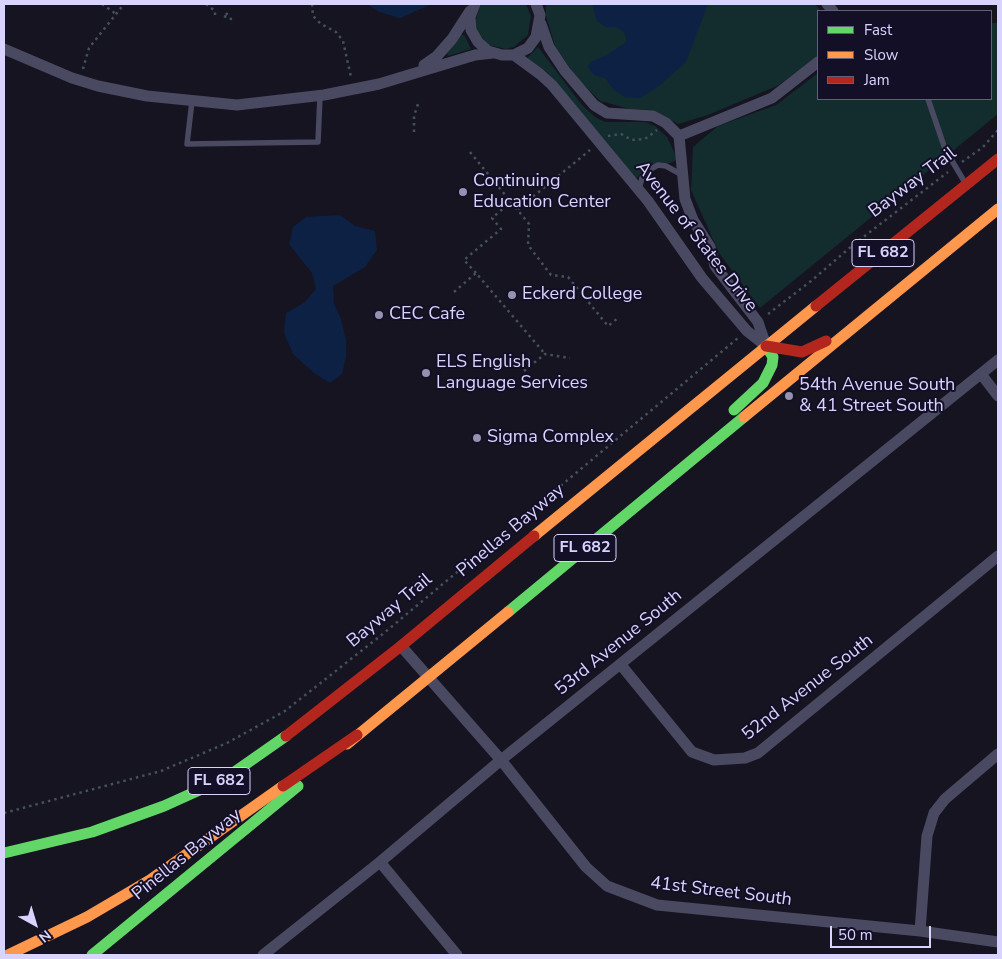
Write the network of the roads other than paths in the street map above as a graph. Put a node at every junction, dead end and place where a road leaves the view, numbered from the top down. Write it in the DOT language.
graph roads {
  1 [pos="474,4"];
  2 [pos="538,6"];
  3 [pos="540,24"];
  4 [pos="4,49"];
  5 [pos="493,53"];
  6 [pos="514,55"];
  7 [pos="817,63"];
  8 [pos="412,73"];
  9 [pos="320,96"];
  10 [pos="928,100"];
  11 [pos="192,101"];
  12 [pos="679,136"];
  13 [pos="998,159"];
  14 [pos="683,177"];
  15 [pos="966,185"];
  16 [pos="639,190"];
  17 [pos="998,209"];
  18 [pos="860,322"];
  19 [pos="766,346"];
  20 [pos="998,360"];
  21 [pos="981,374"];
  22 [pos="998,396"];
  23 [pos="654,491"];
  24 [pos="998,556"];
  25 [pos="401,646"];
  26 [pos="621,665"];
  27 [pos="429,676"];
  28 [pos="358,735"];
  29 [pos="998,754"];
  30 [pos="501,760"];
  31 [pos="4,852"];
  32 [pos="380,862"];
  33 [pos="920,931"];
  34 [pos="998,942"];
  35 [pos="8,955"];
  36 [pos="92,955"];
  37 [pos="263,955"];
  38 [pos="457,955"];
  1 -- 5 [label="street"];
  1 -- 8 [label="street"];
  2 -- 3 [label="street"];
  3 -- 6 [label="street"];
  3 -- 12 [label="street"];
  4 -- 11 [label="street"];
  5 -- 6 [label="street"];
  5 -- 8 [label="street"];
  6 -- 16 [label="street, Avenue of States Drive"];
  7 -- 12 [label="street"];
  8 -- 9 [label="street"];
  9 -- 11 [label="street"];
  9 -- 11 [label="lane"];
  10 -- 15 [label="lane"];
  12 -- 14 [label="street, Avenue of States Drive"];
  13 -- 15 [label="main road, Pinellas Bayway / FL 682"];
  14 -- 16 [label="lane"];
  14 -- 19 [label="street, Avenue of States Drive"];
  15 -- 19 [label="main road, Pinellas Bayway / FL 682"];
  16 -- 19 [label="street, Avenue of States Drive"];
  17 -- 18 [label="main road, Pinellas Bayway / FL 682"];
  18 -- 19 [label="main road"];
  18 -- 23 [label="main road, Pinellas Bayway / FL 682"];
  19 -- 23 [label="main road"];
  19 -- 25 [label="main road, Pinellas Bayway / FL 682"];
  20 -- 21 [label="street, 53rd Avenue South"];
  21 -- 22 [label="street"];
  21 -- 26 [label="street, 53rd Avenue South"];
  23 -- 27 [label="main road, Pinellas Bayway / FL 682"];
  24 -- 26 [label="street, 52nd Avenue South"];
  25 -- 27 [label="street, 41st Street South"];
  25 -- 31 [label="main road, Pinellas Bayway / FL 682"];
  26 -- 30 [label="street, 53rd Avenue South"];
  27 -- 28 [label="main road, Pinellas Bayway / FL 682"];
  27 -- 30 [label="street, 41st Street South"];
  28 -- 35 [label="main road"];
  28 -- 36 [label="main road, Pinellas Bayway / FL 682"];
  29 -- 33 [label="street"];
  30 -- 32 [label="street, 53rd Avenue South"];
  30 -- 33 [label="street, 41st Street South"];
  32 -- 37 [label="street, 53rd Avenue South"];
  32 -- 38 [label="street"];
  33 -- 34 [label="street, 41st Street South"];
}
